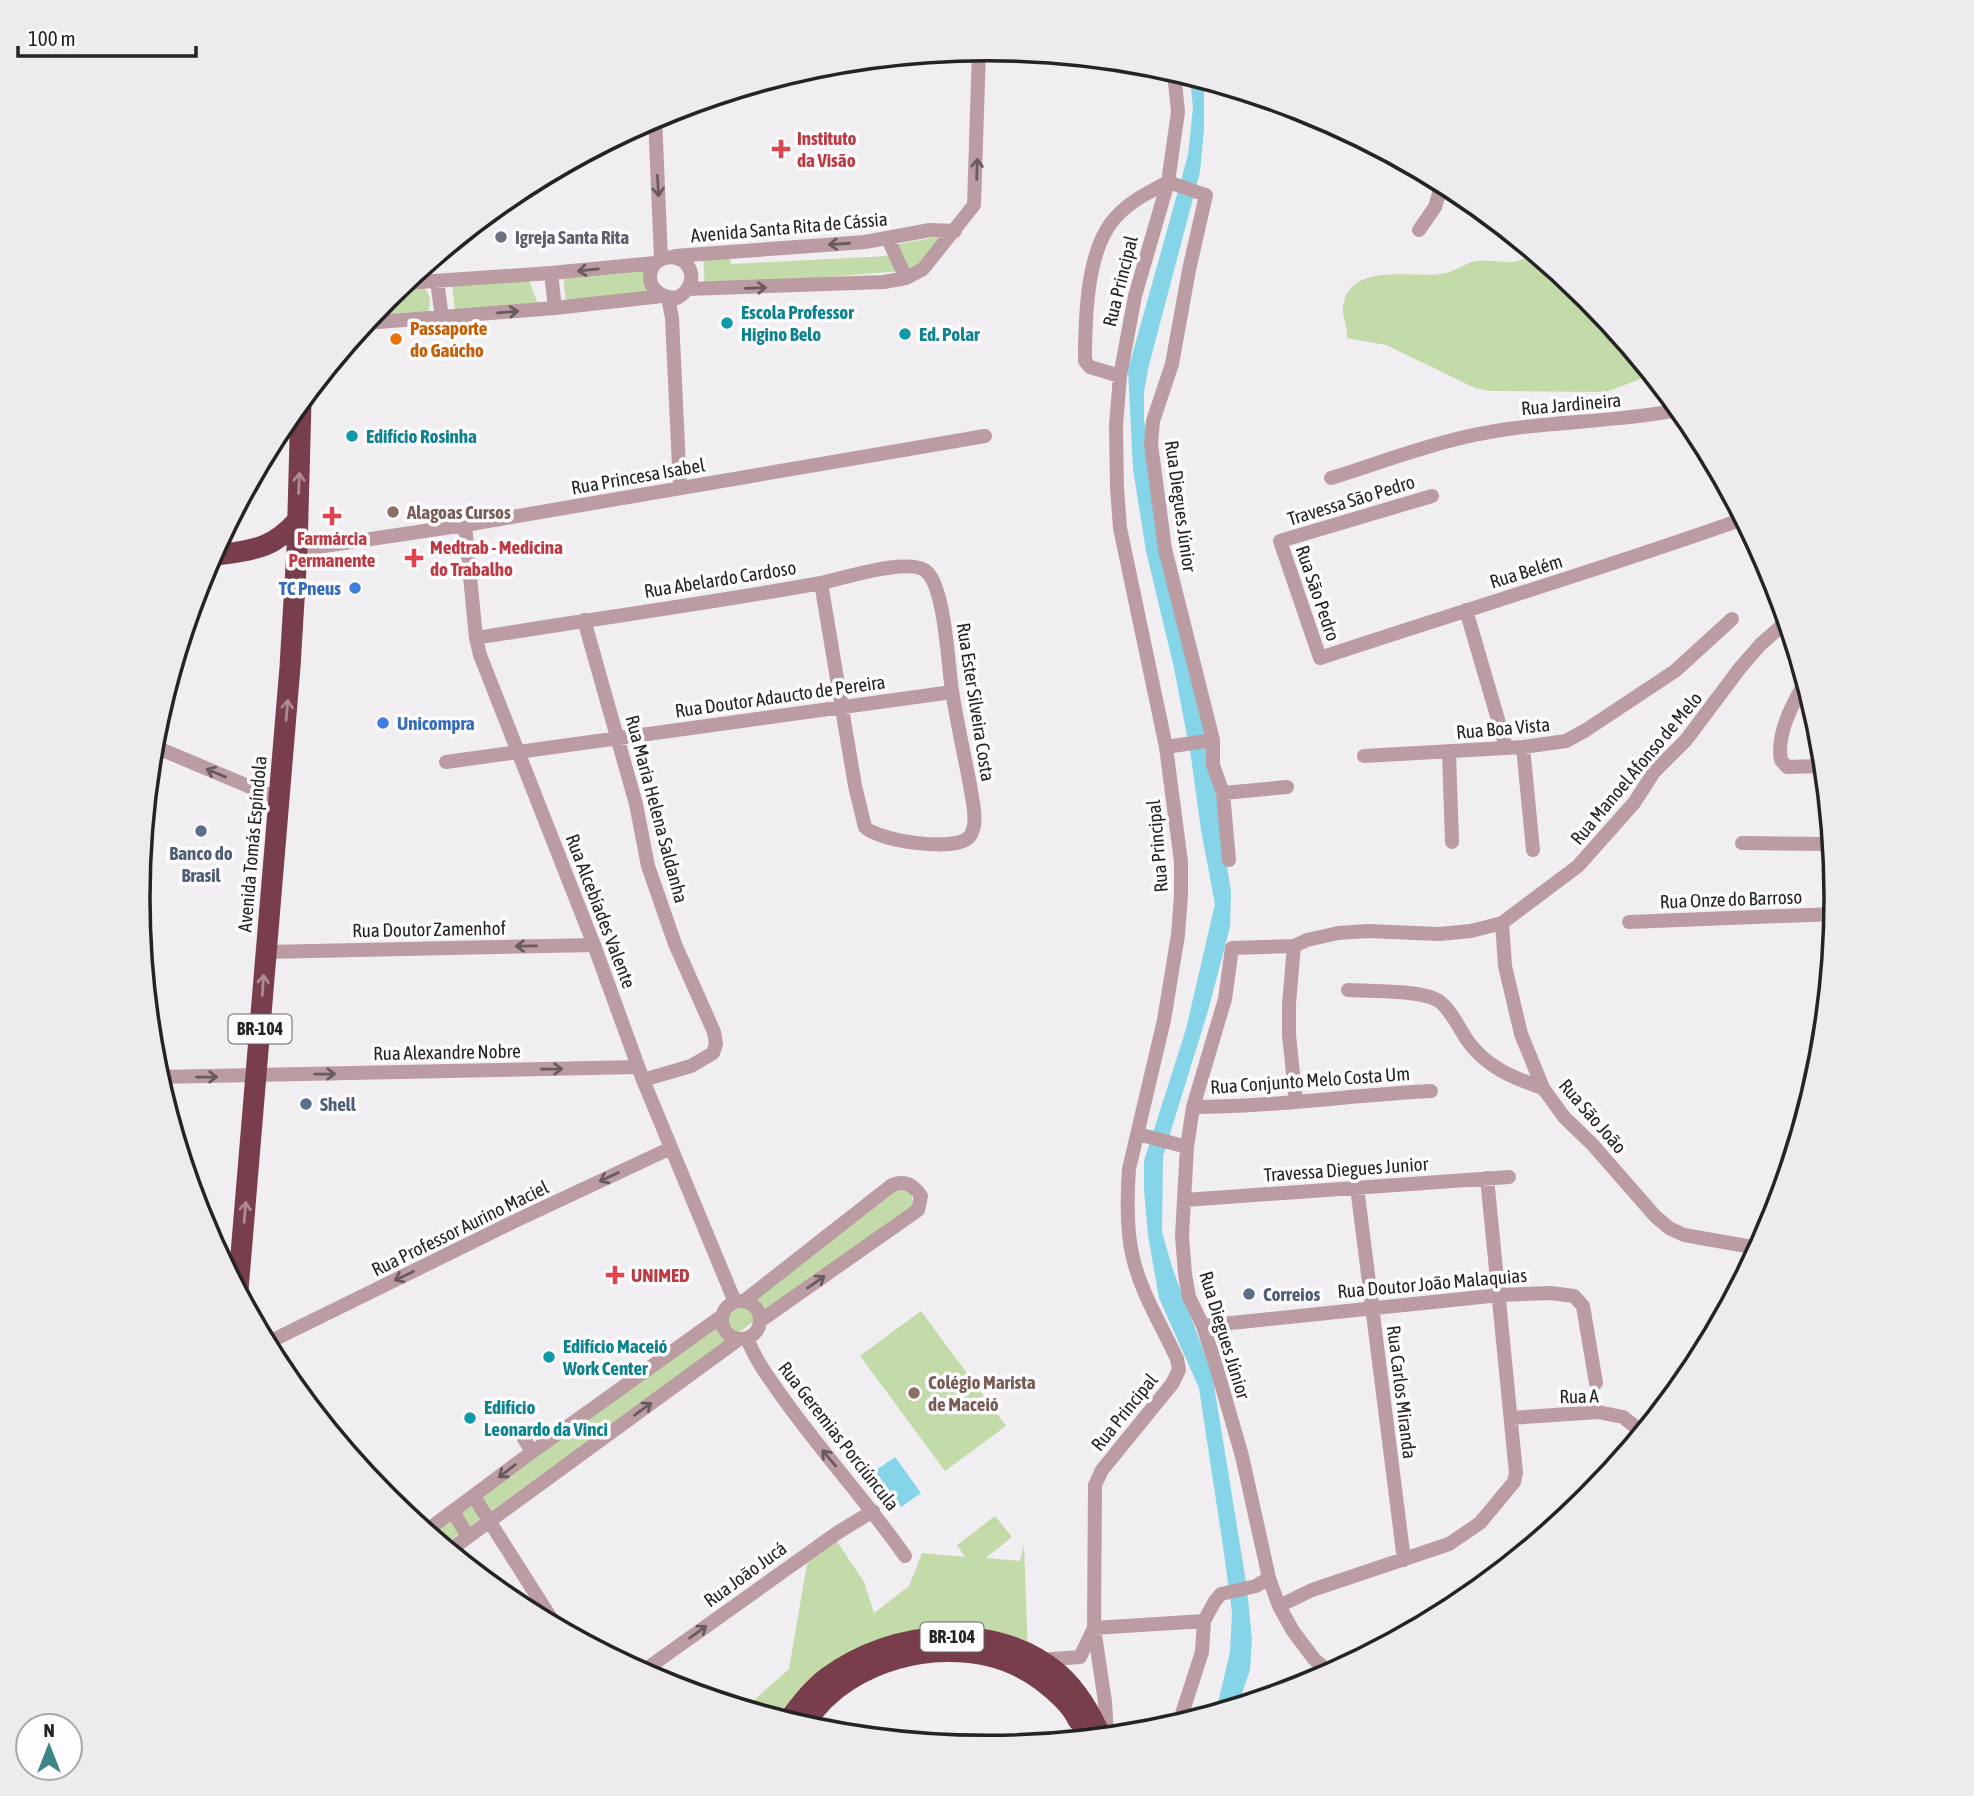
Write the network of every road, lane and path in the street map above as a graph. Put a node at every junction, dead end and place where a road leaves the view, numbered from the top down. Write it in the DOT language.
graph roads {
  1 [pos="979,61"];
  2 [pos="1175,83"];
  3 [pos="656,130"];
  4 [pos="1171,183"];
  5 [pos="1439,194"];
  6 [pos="1419,230"];
  7 [pos="955,231"];
  8 [pos="888,239"];
  9 [pos="663,259"];
  10 [pos="551,274"];
  11 [pos="906,278"];
  12 [pos="437,281"];
  13 [pos="421,282"];
  14 [pos="674,295"];
  15 [pos="555,308"];
  16 [pos="442,318"];
  17 [pos="380,322"];
  18 [pos="1119,376"];
  19 [pos="1668,412"];
  20 [pos="301,420"];
  21 [pos="985,436"];
  22 [pos="1331,478"];
  23 [pos="680,488"];
  24 [pos="1432,496"];
  25 [pos="298,520"];
  26 [pos="1734,522"];
  27 [pos="464,525"];
  28 [pos="1280,541"];
  29 [pos="297,550"];
  30 [pos="226,553"];
  31 [pos="220,564"];
  32 [pos="295,573"];
  33 [pos="821,583"];
  34 [pos="941,610"];
  35 [pos="1466,610"];
  36 [pos="583,620"];
  37 [pos="1732,620"];
  38 [pos="1779,628"];
  39 [pos="476,638"];
  40 [pos="1320,658"];
  41 [pos="952,692"];
  42 [pos="1798,694"];
  43 [pos="841,706"];
  44 [pos="618,738"];
  45 [pos="1211,740"];
  46 [pos="1166,747"];
  47 [pos="1506,747"];
  48 [pos="1523,747"];
  49 [pos="163,750"];
  50 [pos="1449,752"];
  51 [pos="520,753"];
  52 [pos="1364,756"];
  53 [pos="446,762"];
  54 [pos="1813,766"];
  55 [pos="1287,787"];
  56 [pos="1223,793"];
  57 [pos="279,799"];
  58 [pos="1452,842"];
  59 [pos="1742,843"];
  60 [pos="1822,844"];
  61 [pos="1533,850"];
  62 [pos="1229,860"];
  63 [pos="1823,914"];
  64 [pos="1629,922"];
  65 [pos="1502,923"];
  66 [pos="594,945"];
  67 [pos="1294,946"];
  68 [pos="1232,948"];
  69 [pos="265,952"];
  70 [pos="1349,990"];
  71 [pos="641,1073"];
  72 [pos="257,1076"];
  73 [pos="170,1077"];
  74 [pos="1543,1088"];
  75 [pos="1431,1091"];
  76 [pos="1296,1102"];
  77 [pos="1193,1107"];
  78 [pos="1142,1134"];
  79 [pos="1187,1147"];
  80 [pos="671,1148"];
  81 [pos="1509,1177"];
  82 [pos="1487,1178"];
  83 [pos="1357,1187"];
  84 [pos="1185,1200"];
  85 [pos="1747,1246"];
  86 [pos="238,1270"];
  87 [pos="1500,1295"];
  88 [pos="740,1301"];
  89 [pos="1371,1307"];
  90 [pos="722,1317"];
  91 [pos="760,1321"];
  92 [pos="1203,1326"];
  93 [pos="743,1338"];
  94 [pos="276,1339"];
  95 [pos="1596,1383"];
  96 [pos="1511,1418"];
  97 [pos="1635,1427"];
  98 [pos="523,1437"];
  99 [pos="532,1452"];
  100 [pos="474,1497"];
  101 [pos="453,1511"];
  102 [pos="873,1511"];
  103 [pos="489,1521"];
  104 [pos="433,1526"];
  105 [pos="468,1536"];
  106 [pos="457,1545"];
  107 [pos="905,1556"];
  108 [pos="1404,1560"];
  109 [pos="1269,1578"];
  110 [pos="1279,1606"];
  111 [pos="544,1608"];
  112 [pos="1204,1621"];
  113 [pos="1094,1628"];
  114 [pos="1039,1660"];
  115 [pos="653,1664"];
  116 [pos="1321,1665"];
  117 [pos="1183,1711"];
  118 [pos="795,1712"];
  119 [pos="812,1716"];
  120 [pos="1106,1726"];
  121 [pos="1097,1728"];
  122 [pos="1083,1729"];
  7 -- 1 [label="street, one-way"];
  2 -- 4 [label="street, Rua Principal"];
  3 -- 9 [label="street, one-way"];
  4 -- 18 [label="street, Rua Principal"];
  4 -- 18 [label="street"];
  4 -- 45 [label="street, Rua Diegues Júnior"];
  5 -- 6 [label="street"];
  7 -- 8 [label="street, Avenida Santa Rita de Cássia"];
  7 -- 11 [label="street"];
  8 -- 9 [label="street, Avenida Santa Rita de Cássia, one-way"];
  8 -- 11 [label="street"];
  9 -- 10 [label="street, Avenida Santa Rita de Cássia, one-way"];
  9 -- 14 [label="street"];
  9 -- 14 [label="street"];
  10 -- 12 [label="street, Avenida Santa Rita de Cássia"];
  10 -- 15 [label="street"];
  14 -- 11 [label="street, one-way"];
  12 -- 13 [label="street, Avenida Santa Rita de Cássia"];
  12 -- 16 [label="street"];
  14 -- 15 [label="street"];
  14 -- 23 [label="street"];
  16 -- 15 [label="street, one-way"];
  16 -- 17 [label="street"];
  18 -- 46 [label="street, Rua Principal"];
  19 -- 22 [label="street, Rua Jardineira"];
  25 -- 20 [label="highway, Avenida Tomás Espíndola / BR-104, one-way"];
  21 -- 23 [label="street, Rua Princesa Isabel"];
  23 -- 27 [label="street, Rua Princesa Isabel"];
  24 -- 28 [label="street, Travessa São Pedro"];
  25 -- 29 [label="highway, Avenida Tomás Espíndola / BR-104"];
  25 -- 30 [label="highway"];
  26 -- 35 [label="street, Rua Belém"];
  27 -- 29 [label="street, Rua Princesa Isabel"];
  27 -- 39 [label="street, Rua Alcebíades Valente"];
  28 -- 40 [label="street, Rua São Pedro"];
  29 -- 32 [label="highway, Avenida Tomás Espíndola / BR-104"];
  31 -- 32 [label="highway"];
  57 -- 32 [label="highway, Avenida Tomás Espíndola / BR-104, one-way"];
  33 -- 34 [label="street, Rua Abelardo Cardoso"];
  33 -- 36 [label="street, Rua Abelardo Cardoso"];
  33 -- 43 [label="street"];
  34 -- 41 [label="street, Rua Ester Silveira Costa"];
  35 -- 40 [label="street, Rua Belém"];
  35 -- 47 [label="street"];
  36 -- 39 [label="street, Rua Abelardo Cardoso"];
  36 -- 44 [label="street, Rua Maria Helena Saldanha"];
  37 -- 48 [label="street, Rua Boa Vista"];
  38 -- 65 [label="street, Rua Manoel Afonso de Melo"];
  39 -- 51 [label="street, Rua Alcebíades Valente"];
  41 -- 43 [label="street, Rua Doutor Adaucto de Pereira"];
  41 -- 43 [label="street, Rua Ester Silveira Costa"];
  42 -- 54 [label="street"];
  43 -- 44 [label="street, Rua Doutor Adaucto de Pereira"];
  44 -- 51 [label="street, Rua Doutor Adaucto de Pereira"];
  44 -- 71 [label="street, Rua Maria Helena Saldanha"];
  45 -- 46 [label="street"];
  45 -- 56 [label="street, Rua Diegues Júnior"];
  46 -- 78 [label="street, Rua Principal"];
  47 -- 48 [label="street, Rua Boa Vista"];
  47 -- 50 [label="street, Rua Boa Vista"];
  48 -- 61 [label="street"];
  57 -- 49 [label="street, one-way"];
  50 -- 52 [label="street, Rua Boa Vista"];
  50 -- 58 [label="street"];
  51 -- 53 [label="street, Rua Doutor Adaucto de Pereira"];
  51 -- 66 [label="street, Rua Alcebíades Valente"];
  55 -- 56 [label="street"];
  56 -- 62 [label="street, Rua Diegues Júnior"];
  57 -- 69 [label="highway, Avenida Tomás Espíndola / BR-104"];
  59 -- 60 [label="street"];
  63 -- 64 [label="street, Rua Onze do Barroso"];
  65 -- 67 [label="street, Rua Manoel Afonso de Melo"];
  65 -- 74 [label="street, Rua São João"];
  66 -- 69 [label="street, Rua Doutor Zamenhof, one-way"];
  66 -- 71 [label="street, Rua Alcebíades Valente"];
  67 -- 68 [label="street, Rua Manoel Afonso de Melo"];
  67 -- 76 [label="street"];
  68 -- 77 [label="street, Rua Diegues Júnior"];
  72 -- 69 [label="highway, Avenida Tomás Espíndola / BR-104, one-way"];
  70 -- 74 [label="street"];
  72 -- 71 [label="street, Rua Alexandre Nobre, one-way"];
  71 -- 80 [label="street, Rua Alcebíades Valente"];
  73 -- 72 [label="street, Rua Alexandre Nobre, one-way"];
  86 -- 72 [label="highway, Avenida Tomás Espíndola / BR-104, one-way"];
  74 -- 85 [label="street, Rua São João"];
  75 -- 76 [label="street, Rua Conjunto Melo Costa Um"];
  76 -- 77 [label="street, Rua Conjunto Melo Costa Um"];
  77 -- 79 [label="street, Rua Diegues Júnior"];
  78 -- 79 [label="street"];
  78 -- 113 [label="street, Rua Principal"];
  79 -- 84 [label="street, Rua Diegues Júnior"];
  80 -- 88 [label="street, Rua Alcebíades Valente"];
  80 -- 94 [label="street, Rua Professor Aurino Maciel, one-way"];
  81 -- 82 [label="street, Travessa Diegues Junior"];
  82 -- 83 [label="street, Travessa Diegues Junior"];
  82 -- 87 [label="street"];
  83 -- 84 [label="street, Travessa Diegues Junior"];
  83 -- 89 [label="street, Rua Carlos Miranda"];
  84 -- 92 [label="street, Rua Diegues Júnior"];
  87 -- 89 [label="street, Rua Doutor João Malaquias"];
  87 -- 95 [label="street, Rua Doutor João Malaquias"];
  87 -- 96 [label="street"];
  88 -- 90 [label="street"];
  88 -- 91 [label="street"];
  91 -- 88 [label="street, one-way"];
  89 -- 92 [label="street, Rua Doutor João Malaquias"];
  89 -- 108 [label="street, Rua Carlos Miranda"];
  90 -- 93 [label="street"];
  90 -- 99 [label="street"];
  91 -- 93 [label="street"];
  92 -- 109 [label="street, Rua Diegues Júnior"];
  102 -- 93 [label="street, Rua Geremias Porciúncula, one-way"];
  103 -- 93 [label="street, one-way"];
  96 -- 97 [label="street, Rua A"];
  96 -- 108 [label="street"];
  98 -- 99 [label="street"];
  99 -- 100 [label="street, one-way"];
  100 -- 101 [label="street"];
  100 -- 103 [label="street"];
  101 -- 104 [label="street"];
  101 -- 105 [label="street"];
  102 -- 107 [label="street, Rua Geremias Porciúncula"];
  115 -- 102 [label="street, Rua João Jucá, one-way"];
  103 -- 105 [label="street"];
  103 -- 111 [label="street"];
  105 -- 106 [label="street"];
  108 -- 110 [label="street"];
  109 -- 110 [label="street, Rua Diegues Júnior"];
  109 -- 112 [label="street"];
  110 -- 116 [label="street, Rua Diegues Júnior"];
  112 -- 113 [label="street"];
  112 -- 117 [label="street"];
  113 -- 114 [label="street, Rua Principal"];
  113 -- 120 [label="street, Rua Principal"];
  114 -- 118 [label="highway, BR-104"];
  114 -- 121 [label="highway, BR-104"];
  119 -- 122 [label="highway, BR-104"];
}
